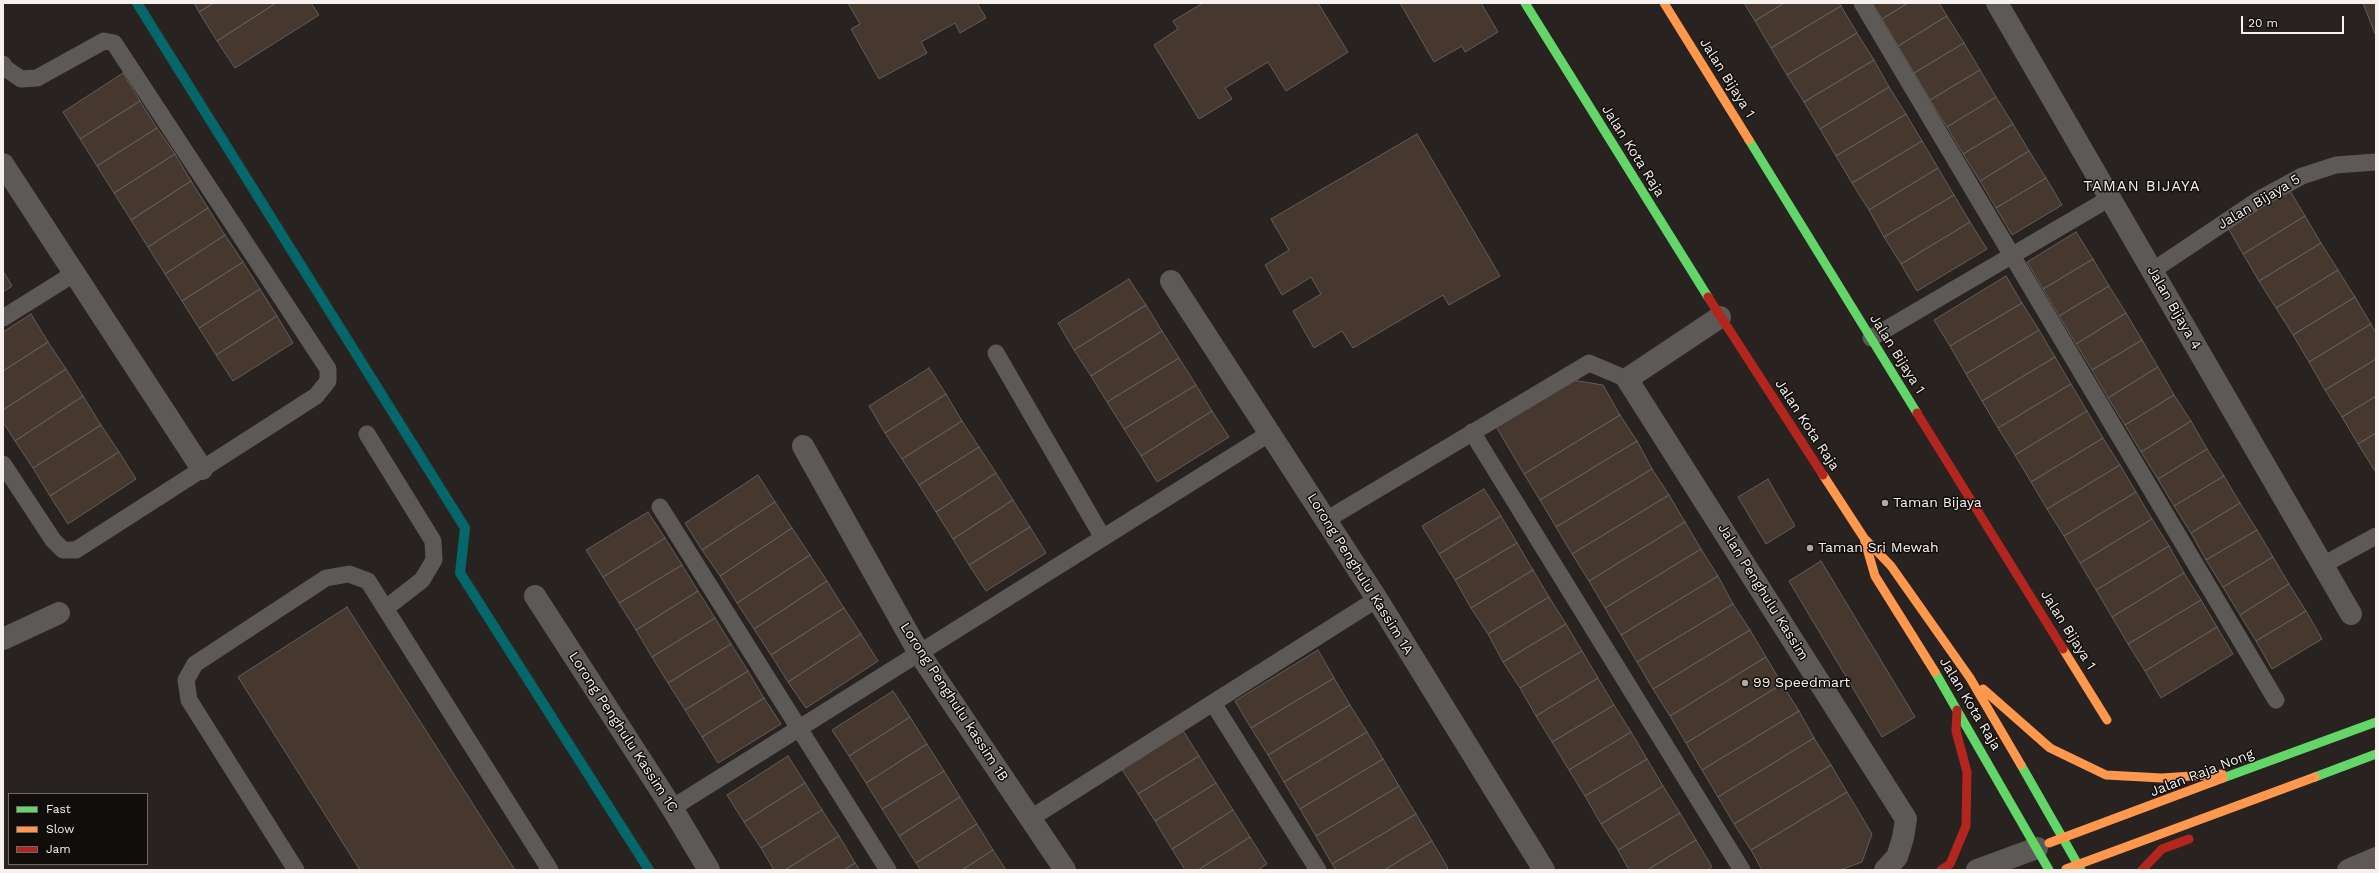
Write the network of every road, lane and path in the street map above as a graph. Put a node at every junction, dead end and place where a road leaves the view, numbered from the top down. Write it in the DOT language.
graph roads {
  1 [pos="1525,3"];
  2 [pos="1664,3"];
  3 [pos="1862,3"];
  4 [pos="1997,3"];
  5 [pos="3,64"];
  6 [pos="2376,162"];
  7 [pos="3,164"];
  8 [pos="2110,198"];
  9 [pos="2010,256"];
  10 [pos="2152,271"];
  11 [pos="75,273"];
  12 [pos="1171,281"];
  13 [pos="1720,317"];
  14 [pos="3,318"];
  15 [pos="1871,338"];
  16 [pos="996,352"];
  17 [pos="1627,379"];
  18 [pos="1472,432"];
  19 [pos="1270,433"];
  20 [pos="367,434"];
  21 [pos="804,446"];
  22 [pos="3,464"];
  23 [pos="202,469"];
  24 [pos="660,507"];
  25 [pos="1326,520"];
  26 [pos="2376,536"];
  27 [pos="1103,538"];
  28 [pos="1864,538"];
  29 [pos="2323,565"];
  30 [pos="535,596"];
  31 [pos="1377,599"];
  32 [pos="386,608"];
  33 [pos="58,613"];
  34 [pos="2351,614"];
  35 [pos="3,639"];
  36 [pos="919,654"];
  37 [pos="1970,678"];
  38 [pos="2276,700"];
  39 [pos="1213,703"];
  40 [pos="1957,707"];
  41 [pos="2107,720"];
  42 [pos="2376,722"];
  43 [pos="800,728"];
  44 [pos="2376,754"];
  45 [pos="2244,772"];
  46 [pos="2256,798"];
  47 [pos="672,808"];
  48 [pos="1032,818"];
  49 [pos="2224,822"];
  50 [pos="2199,835"];
  51 [pos="2064,839"];
  52 [pos="2037,848"];
  53 [pos="2376,858"];
  54 [pos="2080,868"];
  55 [pos="296,870"];
  56 [pos="550,870"];
  57 [pos="709,870"];
  58 [pos="888,870"];
  59 [pos="1065,870"];
  60 [pos="1318,870"];
  61 [pos="1544,870"];
  62 [pos="1742,870"];
  63 [pos="1885,870"];
  64 [pos="1941,870"];
  65 [pos="1977,870"];
  66 [pos="2049,870"];
  67 [pos="2064,870"];
  68 [pos="2142,870"];
  69 [pos="2348,870"];
  1 -- 13 [label="main road, Jalan Kota Raja"];
  2 -- 15 [label="main road, Jalan Bijaya 1"];
  3 -- 9 [label="lane"];
  4 -- 8 [label="street, Jalan Bijaya 4"];
  5 -- 23 [label="lane"];
  6 -- 10 [label="lane, Jalan Bijaya 5"];
  7 -- 11 [label="street"];
  8 -- 9 [label="lane"];
  8 -- 10 [label="street, Jalan Bijaya 4"];
  9 -- 15 [label="lane"];
  9 -- 38 [label="lane"];
  10 -- 29 [label="street, Jalan Bijaya 4"];
  11 -- 14 [label="lane"];
  11 -- 23 [label="street"];
  12 -- 19 [label="street, Lorong Penghulu Kassim 1A"];
  13 -- 17 [label="street"];
  13 -- 28 [label="main road, Jalan Kota Raja"];
  15 -- 41 [label="main road, Jalan Bijaya 1"];
  16 -- 27 [label="lane"];
  17 -- 18 [label="lane"];
  17 -- 63 [label="street, Jalan Penghulu Kassim"];
  18 -- 25 [label="lane"];
  18 -- 62 [label="lane"];
  19 -- 25 [label="street, Lorong Penghulu Kassim 1A"];
  19 -- 27 [label="lane"];
  20 -- 32 [label="lane"];
  21 -- 36 [label="street, Lorong Penghulu kassim 1B"];
  22 -- 23 [label="lane"];
  24 -- 43 [label="lane"];
  25 -- 31 [label="street, Lorong Penghulu Kassim 1A"];
  26 -- 29 [label="lane"];
  27 -- 36 [label="lane"];
  28 -- 37 [label="main road"];
  28 -- 40 [label="main road, Jalan Kota Raja"];
  29 -- 34 [label="street, Jalan Bijaya 4"];
  30 -- 47 [label="street, Lorong Penghulu Kassim 1C"];
  31 -- 39 [label="lane"];
  31 -- 61 [label="street, Lorong Penghulu Kassim 1A"];
  32 -- 55 [label="lane"];
  32 -- 56 [label="lane"];
  33 -- 35 [label="street"];
  36 -- 43 [label="lane"];
  36 -- 48 [label="street, Lorong Penghulu kassim 1B"];
  37 -- 45 [label="main road"];
  37 -- 51 [label="main road"];
  39 -- 48 [label="lane"];
  39 -- 60 [label="lane"];
  40 -- 52 [label="main road, Jalan Kota Raja"];
  40 -- 64 [label="main road"];
  42 -- 45 [label="main road, Jalan Raja Nong"];
  43 -- 47 [label="lane"];
  43 -- 58 [label="lane"];
  44 -- 46 [label="main road"];
  45 -- 51 [label="main road, Jalan Raja Nong"];
  46 -- 49 [label="main road"];
  46 -- 54 [label="main road"];
  47 -- 57 [label="street, Lorong Penghulu Kassim 1C"];
  48 -- 59 [label="street, Lorong Penghulu kassim 1B"];
  50 -- 68 [label="main road"];
  51 -- 52 [label="main road, Jalan Raja Nong"];
  51 -- 54 [label="main road"];
  52 -- 65 [label="street"];
  52 -- 66 [label="main road, Jalan Kota Raja"];
  53 -- 69 [label="street"];
  54 -- 67 [label="main road"];
}
